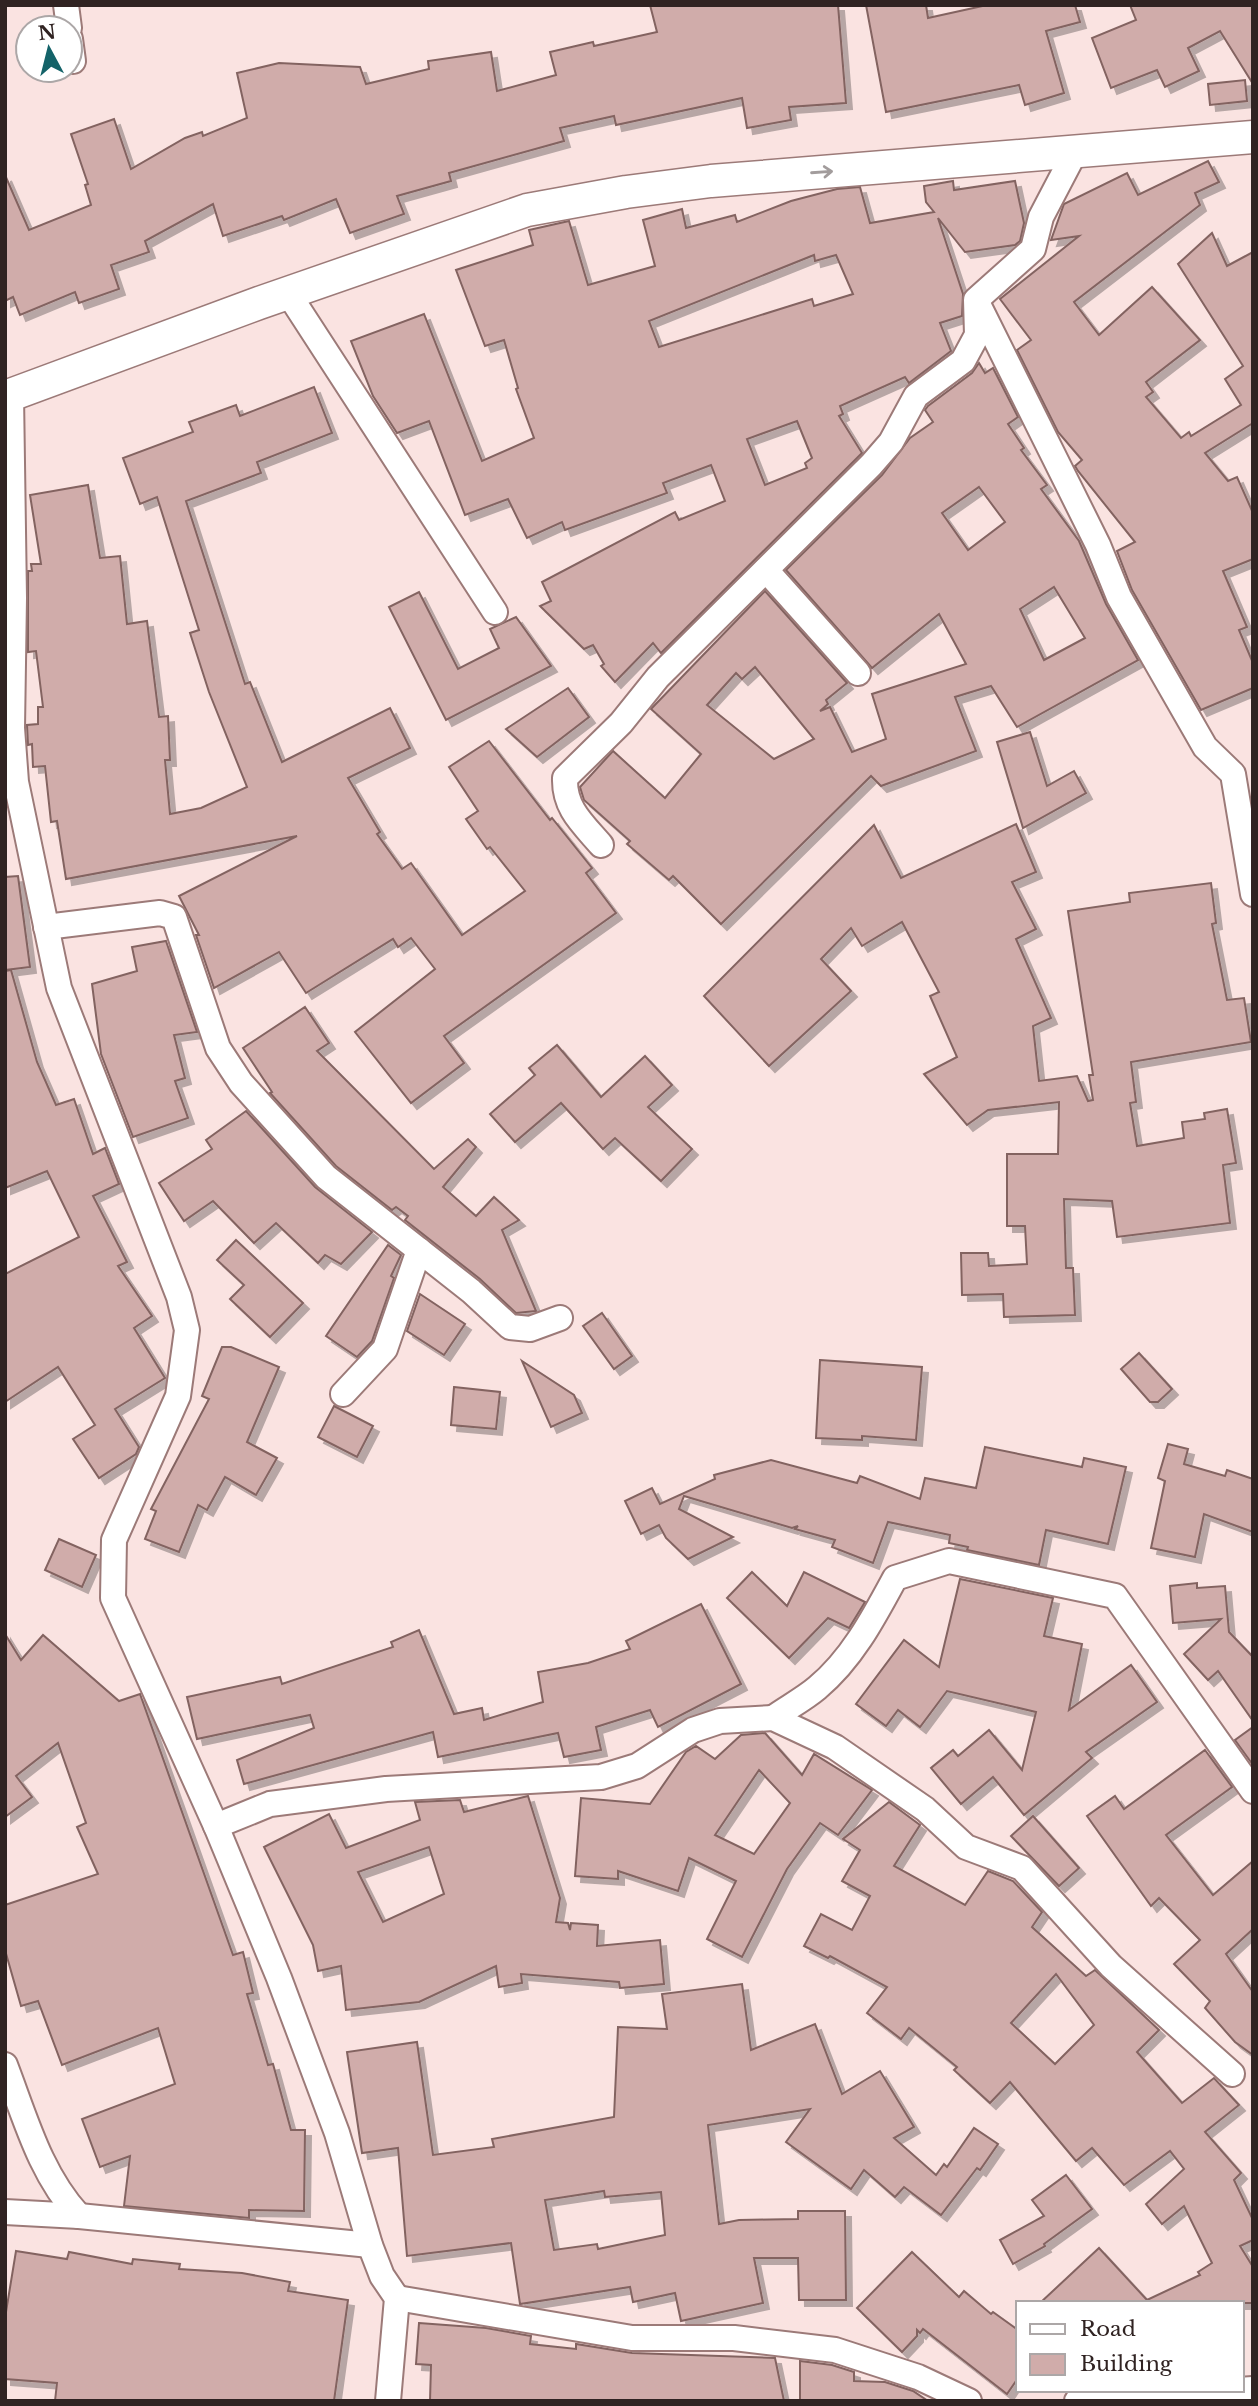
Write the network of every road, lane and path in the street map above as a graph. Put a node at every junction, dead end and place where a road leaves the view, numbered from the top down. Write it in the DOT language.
graph roads {
  1 [pos="1253,120"];
  2 [pos="1253,137"];
  3 [pos="1075,152"];
  4 [pos="288,293"];
  5 [pos="976,300"];
  6 [pos="7,389"];
  7 [pos="766,570"];
  8 [pos="495,612"];
  9 [pos="858,674"];
  10 [pos="1243,773"];
  11 [pos="601,845"];
  12 [pos="1253,894"];
  13 [pos="46,927"];
  14 [pos="418,1250"];
  15 [pos="559,1318"];
  16 [pos="343,1394"];
  17 [pos="773,1718"];
  18 [pos="1253,1791"];
  19 [pos="216,1826"];
  20 [pos="5,2065"];
  21 [pos="1232,2074"];
  22 [pos="5,2212"];
  23 [pos="79,2216"];
  24 [pos="370,2245"];
  25 [pos="397,2298"];
  26 [pos="1209,2392"];
  27 [pos="388,2401"];
  28 [pos="968,2401"];
  29 [pos="1077,2401"];
  1 -- 6 [label="main road"];
  2 -- 3 [label="main road"];
  4 -- 3 [label="main road, one-way"];
  3 -- 5 [label="street"];
  4 -- 6 [label="main road"];
  4 -- 8 [label="street"];
  5 -- 7 [label="street"];
  5 -- 10 [label="street"];
  6 -- 13 [label="street"];
  7 -- 9 [label="street"];
  7 -- 11 [label="street"];
  10 -- 12 [label="street"];
  13 -- 14 [label="street"];
  13 -- 19 [label="street"];
  14 -- 15 [label="street"];
  14 -- 16 [label="street"];
  17 -- 18 [label="street"];
  17 -- 19 [label="street"];
  17 -- 21 [label="street"];
  19 -- 24 [label="street"];
  20 -- 23 [label="street"];
  22 -- 23 [label="street"];
  23 -- 24 [label="street"];
  24 -- 25 [label="street"];
  25 -- 27 [label="street"];
  25 -- 28 [label="street"];
  26 -- 29 [label="street"];
}
